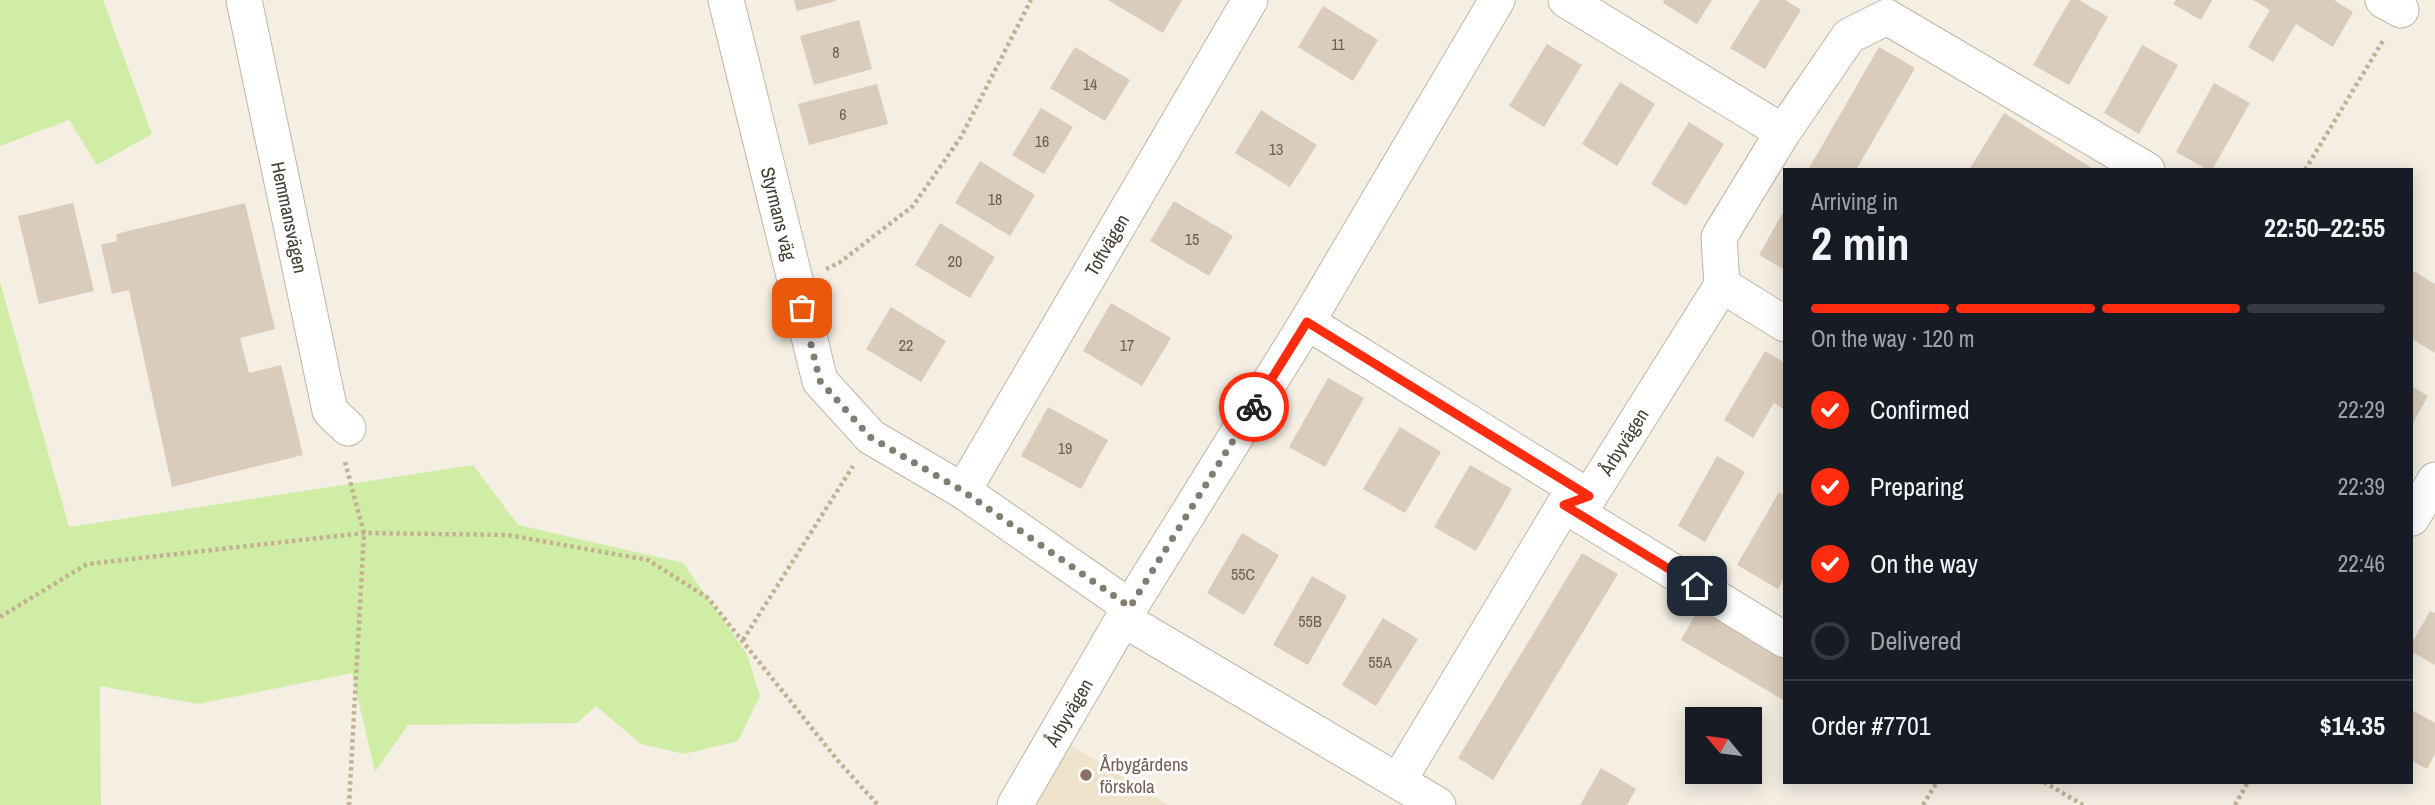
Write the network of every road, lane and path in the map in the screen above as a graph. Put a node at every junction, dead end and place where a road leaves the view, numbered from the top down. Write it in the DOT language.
graph roads {
  1 [pos="244,0"];
  2 [pos="726,0"];
  3 [pos="1031,0"];
  4 [pos="1250,0"];
  5 [pos="1497,0"];
  6 [pos="1566,0"];
  7 [pos="2392,5"];
  8 [pos="1892,8"];
  9 [pos="1783,132"];
  10 [pos="2144,168"];
  11 [pos="2306,168"];
  12 [pos="796,284"];
  13 [pos="1722,285"];
  14 [pos="1307,322"];
  15 [pos="1783,323"];
  16 [pos="339,420"];
  17 [pos="870,437"];
  18 [pos="2435,480"];
  19 [pos="963,491"];
  20 [pos="1577,501"];
  21 [pos="2413,515"];
  22 [pos="364,533"];
  23 [pos="1126,613"];
  24 [pos="0,618"];
  25 [pos="1783,639"];
  26 [pos="743,640"];
  27 [pos="1398,780"];
  28 [pos="1936,784"];
  29 [pos="2047,784"];
  30 [pos="2248,784"];
  31 [pos="349,805"];
  32 [pos="878,805"];
  33 [pos="1015,805"];
  34 [pos="1438,805"];
  35 [pos="1923,805"];
  36 [pos="2083,805"];
  37 [pos="2235,805"];
  1 -- 16 [label="street, Hemmansvägen"];
  2 -- 12 [label="street, Styrmans väg"];
  3 -- 12 [label="path"];
  4 -- 19 [label="street, Toftvägen"];
  5 -- 14 [label="street, Årbyvägen"];
  6 -- 9 [label="street"];
  7 -- 11 [label="path"];
  8 -- 9 [label="street"];
  8 -- 10 [label="street"];
  9 -- 13 [label="street"];
  12 -- 17 [label="street, Styrmans väg"];
  13 -- 15 [label="street"];
  13 -- 20 [label="street, Årbyvägen"];
  14 -- 20 [label="street, Årbyvägen"];
  14 -- 23 [label="street, Årbyvägen"];
  16 -- 22 [label="path"];
  17 -- 19 [label="street, Styrmans väg"];
  17 -- 26 [label="path"];
  18 -- 21 [label="street"];
  19 -- 23 [label="street, Styrmans väg"];
  20 -- 25 [label="street, Årbyvägen"];
  20 -- 27 [label="street, Årbyvägen"];
  22 -- 24 [label="path"];
  22 -- 26 [label="path"];
  22 -- 31 [label="path"];
  23 -- 27 [label="street"];
  23 -- 33 [label="street, Årbyvägen"];
  26 -- 32 [label="path"];
  27 -- 34 [label="street"];
  28 -- 35 [label="path"];
  29 -- 36 [label="path"];
  30 -- 37 [label="path"];
}
